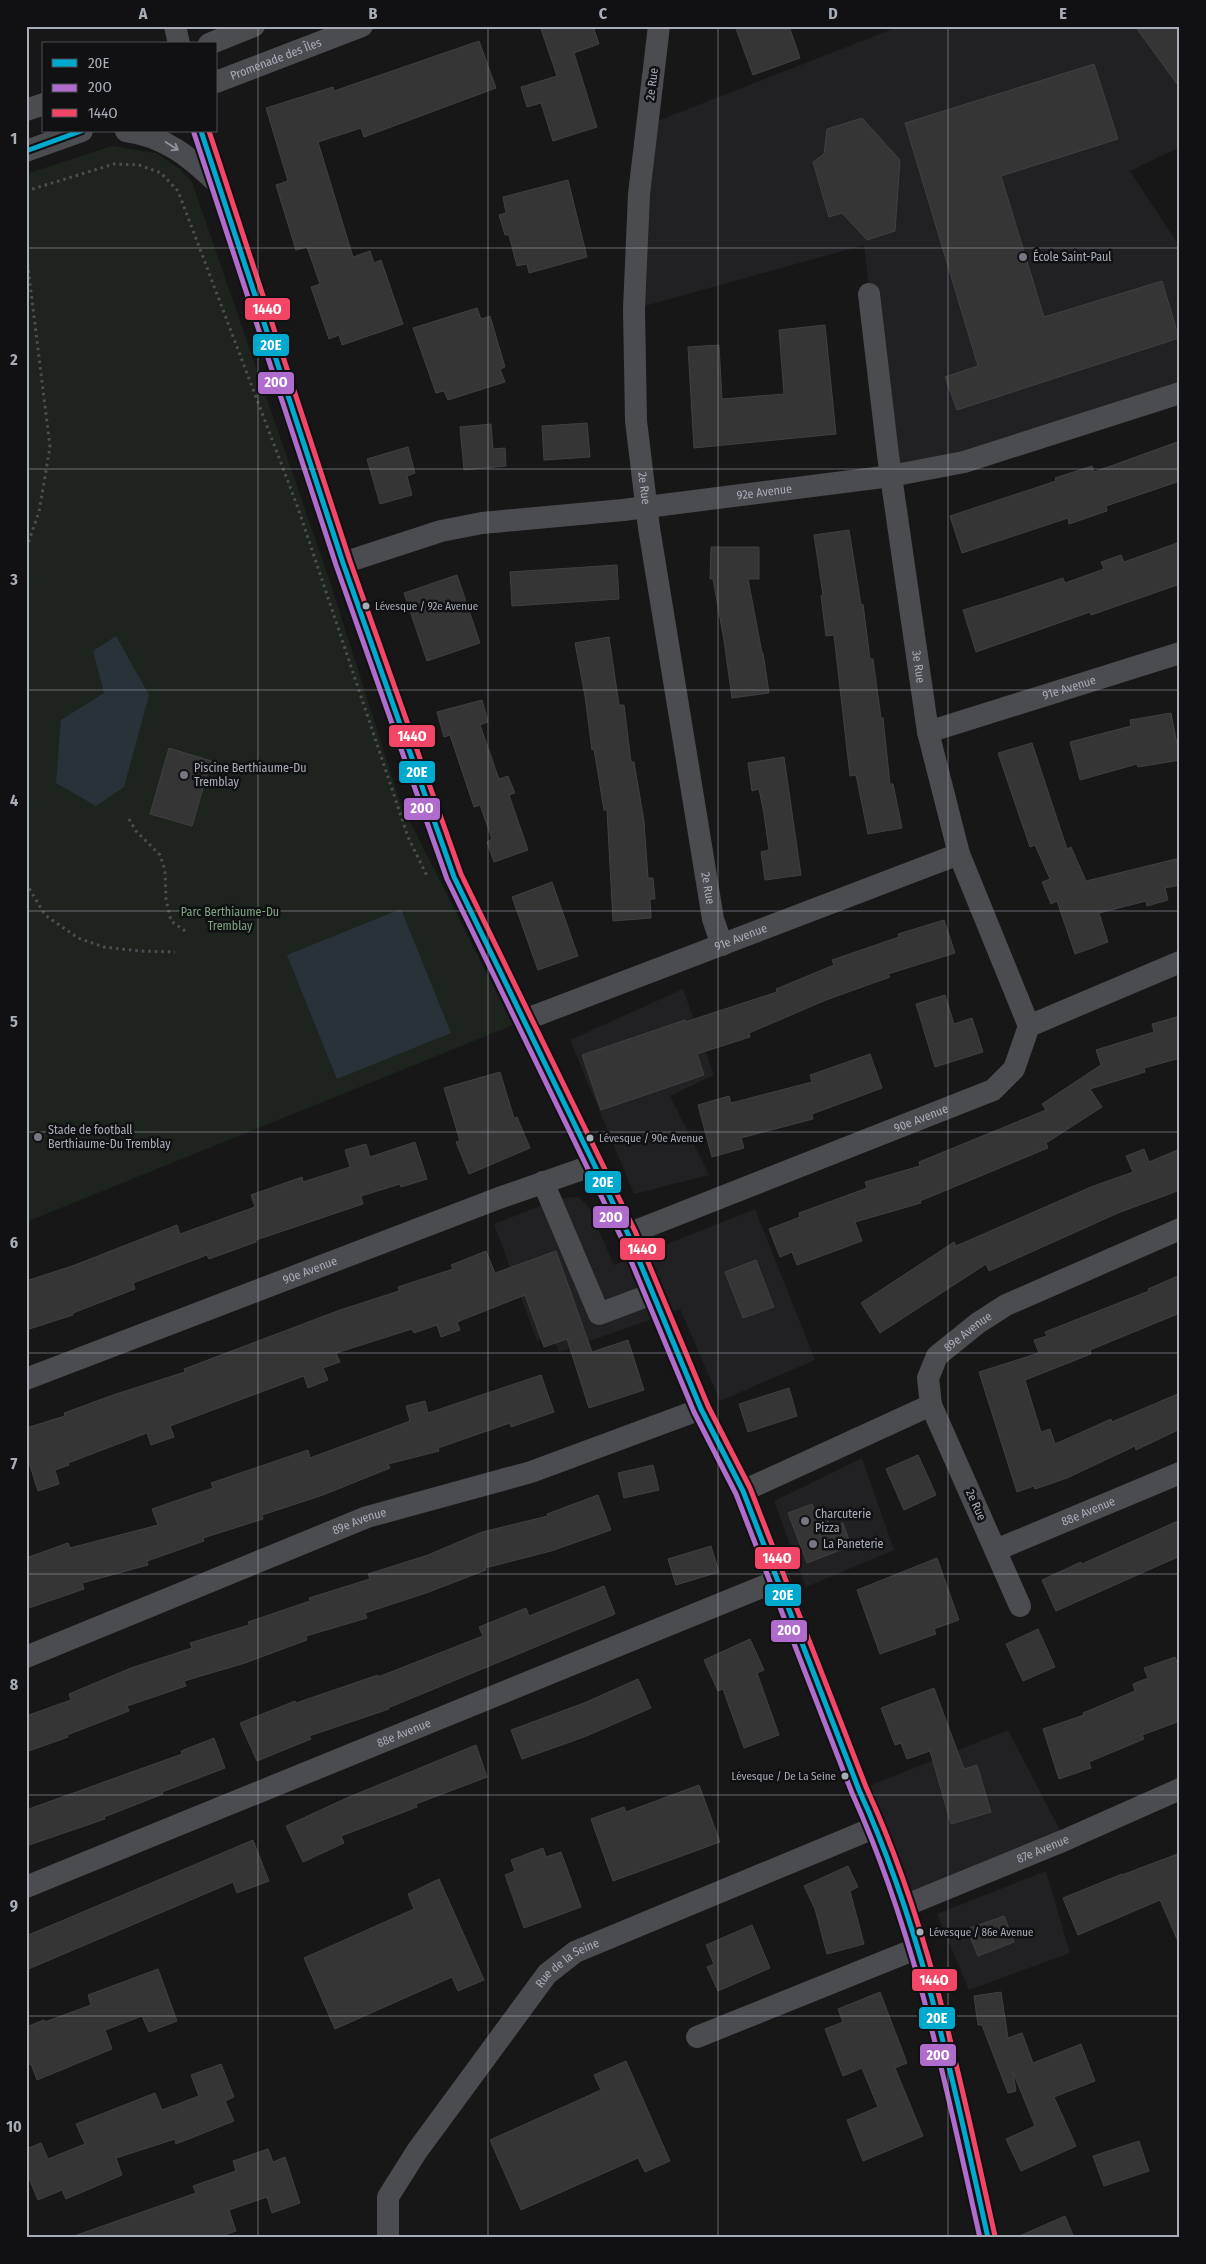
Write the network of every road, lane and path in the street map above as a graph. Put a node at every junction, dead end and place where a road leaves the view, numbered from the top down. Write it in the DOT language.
graph roads {
  1 [pos="175,26"];
  2 [pos="254,26"];
  3 [pos="362,26"];
  4 [pos="659,26"];
  5 [pos="179,42"];
  6 [pos="215,42"];
  7 [pos="218,81"];
  8 [pos="42,105"];
  9 [pos="26,110"];
  10 [pos="79,132"];
  11 [pos="134,132"];
  12 [pos="201,132"];
  13 [pos="26,151"];
  14 [pos="218,184"];
  15 [pos="26,191"];
  16 [pos="26,251"];
  17 [pos="869,294"];
  18 [pos="1180,393"];
  19 [pos="891,476"];
  20 [pos="646,507"];
  21 [pos="26,549"];
  22 [pos="343,563"];
  23 [pos="1180,653"];
  24 [pos="928,732"];
  25 [pos="129,819"];
  26 [pos="958,854"];
  27 [pos="429,879"];
  28 [pos="26,883"];
  29 [pos="185,931"];
  30 [pos="722,945"];
  31 [pos="174,952"];
  32 [pos="1180,962"];
  33 [pos="524,1020"];
  34 [pos="1030,1026"];
  35 [pos="594,1165"];
  36 [pos="543,1182"];
  37 [pos="1180,1229"];
  38 [pos="628,1234"];
  39 [pos="652,1294"];
  40 [pos="26,1379"];
  41 [pos="931,1404"];
  42 [pos="701,1409"];
  43 [pos="1180,1473"];
  44 [pos="743,1491"];
  45 [pos="996,1550"];
  46 [pos="780,1580"];
  47 [pos="1020,1606"];
  48 [pos="26,1657"];
  49 [pos="1180,1789"];
  50 [pos="876,1828"];
  51 [pos="26,1887"];
  52 [pos="904,1906"];
  53 [pos="918,1948"];
  54 [pos="697,2037"];
  55 [pos="388,2238"];
  56 [pos="988,2238"];
  1 -- 5 [label="street"];
  2 -- 6 [label="street"];
  3 -- 7 [label="street, Promenade des Îles"];
  4 -- 20 [label="street, 2e Rue"];
  8 -- 9 [label="street"];
  10 -- 13 [label="street"];
  11 -- 14 [label="street, one-way"];
  12 -- 14 [label="street"];
  14 -- 22 [label="street"];
  15 -- 27 [label="path"];
  16 -- 21 [label="path"];
  17 -- 19 [label="street, 3e Rue"];
  18 -- 19 [label="street, 92e Avenue"];
  19 -- 20 [label="street, 92e Avenue"];
  19 -- 24 [label="street, 3e Rue"];
  20 -- 22 [label="street, 92e Avenue"];
  20 -- 30 [label="street, 2e Rue"];
  22 -- 33 [label="street"];
  23 -- 24 [label="street, 91e Avenue"];
  24 -- 26 [label="street, 3e Rue"];
  25 -- 29 [label="path"];
  26 -- 30 [label="street, 91e Avenue"];
  26 -- 34 [label="street, 3e Rue"];
  28 -- 31 [label="path"];
  30 -- 33 [label="street, 91e Avenue"];
  32 -- 34 [label="street"];
  33 -- 35 [label="street"];
  34 -- 38 [label="street, 90e Avenue"];
  35 -- 36 [label="street, 90e Avenue"];
  35 -- 38 [label="street"];
  36 -- 39 [label="street"];
  36 -- 40 [label="street, 90e Avenue"];
  37 -- 41 [label="street, 89e Avenue"];
  38 -- 39 [label="street"];
  39 -- 42 [label="street"];
  41 -- 44 [label="street"];
  41 -- 45 [label="street, 2e Rue"];
  42 -- 44 [label="street"];
  42 -- 48 [label="street, 89e Avenue"];
  43 -- 45 [label="street, 88e Avenue"];
  44 -- 46 [label="street"];
  45 -- 47 [label="street, 2e Rue"];
  46 -- 50 [label="street"];
  46 -- 51 [label="street, 88e Avenue"];
  49 -- 52 [label="street, 87e Avenue"];
  50 -- 52 [label="street"];
  50 -- 55 [label="street, Rue de la Seine"];
  52 -- 53 [label="street"];
  53 -- 54 [label="street"];
  53 -- 56 [label="street"];
}
